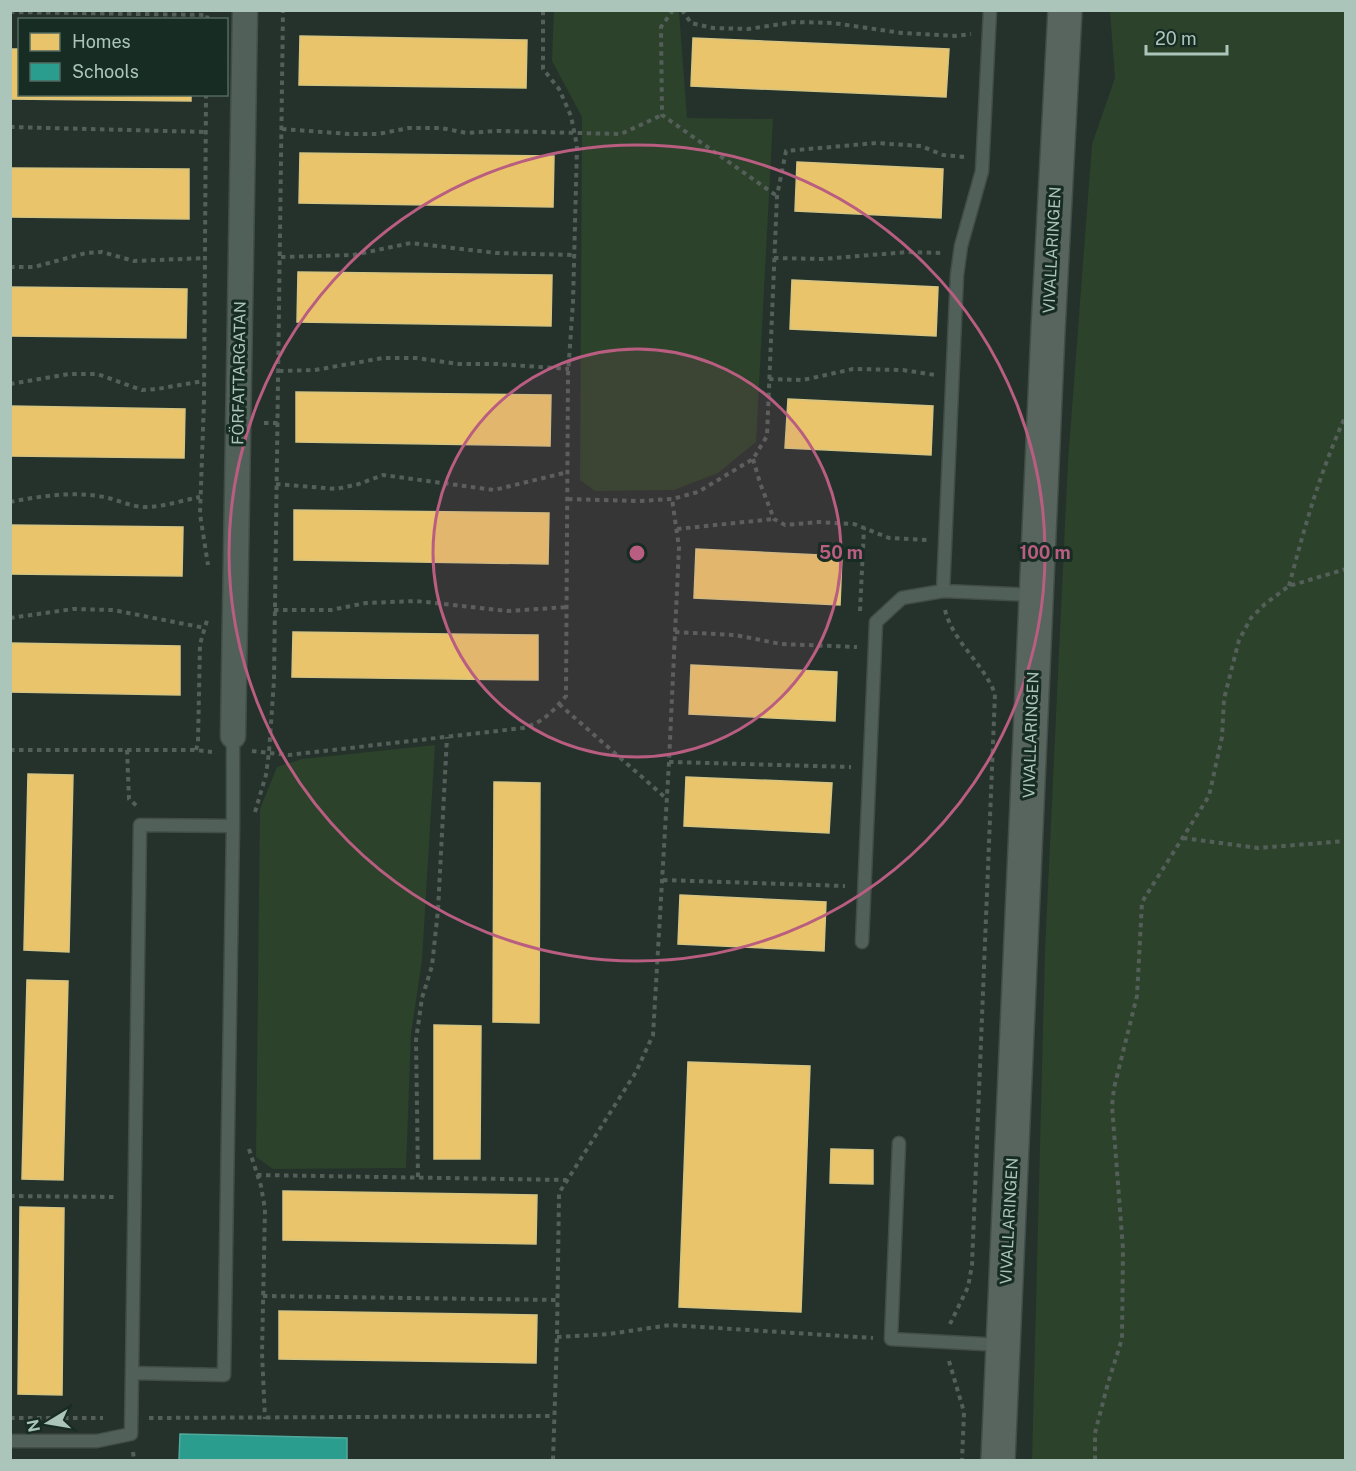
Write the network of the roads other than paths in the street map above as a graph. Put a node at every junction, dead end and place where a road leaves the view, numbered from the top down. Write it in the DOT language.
graph roads {
  1 [pos="245,10"];
  2 [pos="990,10"];
  3 [pos="1065,10"];
  4 [pos="943,591"];
  5 [pos="1037,595"];
  6 [pos="233,745"];
  7 [pos="233,826"];
  8 [pos="862,942"];
  9 [pos="899,1143"];
  10 [pos="1003,1345"];
  11 [pos="132,1373"];
  12 [pos="10,1441"];
  13 [pos="998,1461"];
  1 -- 6 [label="street, FÖRFATTARGATAN"];
  2 -- 4 [label="lane"];
  3 -- 5 [label="street, VIVALLARINGEN"];
  4 -- 5 [label="lane"];
  4 -- 8 [label="lane"];
  5 -- 10 [label="street, VIVALLARINGEN"];
  6 -- 7 [label="lane"];
  7 -- 11 [label="lane"];
  7 -- 11 [label="lane"];
  9 -- 10 [label="lane"];
  10 -- 13 [label="street, VIVALLARINGEN"];
  11 -- 12 [label="lane"];
}
